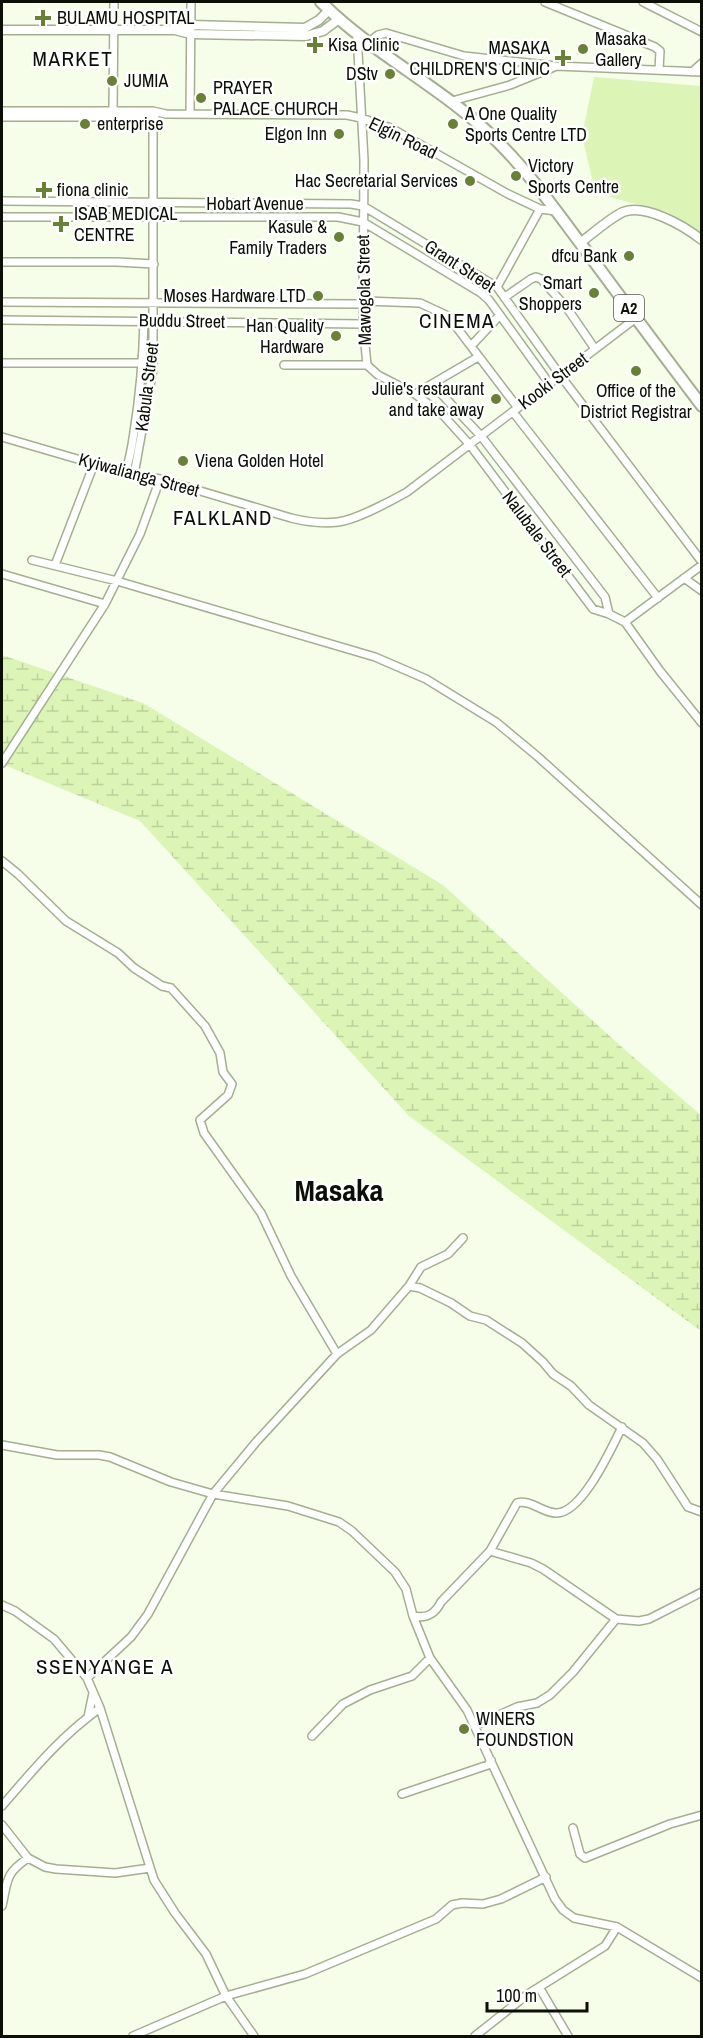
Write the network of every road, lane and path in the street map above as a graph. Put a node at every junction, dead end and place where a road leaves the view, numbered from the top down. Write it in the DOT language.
graph roads {
  1 [pos="114,2"];
  2 [pos="191,2"];
  3 [pos="545,2"];
  4 [pos="643,2"];
  5 [pos="325,6"];
  6 [pos="339,19"];
  7 [pos="191,29"];
  8 [pos="2,30"];
  9 [pos="114,31"];
  10 [pos="702,32"];
  11 [pos="357,34"];
  12 [pos="368,43"];
  13 [pos="702,63"];
  14 [pos="556,66"];
  15 [pos="659,70"];
  16 [pos="692,72"];
  17 [pos="702,72"];
  18 [pos="452,101"];
  19 [pos="2,111"];
  20 [pos="113,112"];
  21 [pos="153,114"];
  22 [pos="190,114"];
  23 [pos="2,117"];
  24 [pos="361,118"];
  25 [pos="2,201"];
  26 [pos="154,203"];
  27 [pos="363,206"];
  28 [pos="540,209"];
  29 [pos="555,211"];
  30 [pos="2,217"];
  31 [pos="154,217"];
  32 [pos="363,222"];
  33 [pos="702,240"];
  34 [pos="580,243"];
  35 [pos="2,262"];
  36 [pos="154,264"];
  37 [pos="490,281"];
  38 [pos="497,287"];
  39 [pos="481,293"];
  40 [pos="505,297"];
  41 [pos="2,302"];
  42 [pos="364,302"];
  43 [pos="154,304"];
  44 [pos="500,315"];
  45 [pos="636,318"];
  46 [pos="2,320"];
  47 [pos="144,321"];
  48 [pos="154,321"];
  49 [pos="363,324"];
  50 [pos="471,346"];
  51 [pos="595,349"];
  52 [pos="478,357"];
  53 [pos="2,363"];
  54 [pos="143,363"];
  55 [pos="367,364"];
  56 [pos="284,365"];
  57 [pos="560,375"];
  58 [pos="549,383"];
  59 [pos="432,384"];
  60 [pos="415,394"];
  61 [pos="702,406"];
  62 [pos="515,410"];
  63 [pos="481,436"];
  64 [pos="2,437"];
  65 [pos="470,445"];
  66 [pos="94,464"];
  67 [pos="125,473"];
  68 [pos="134,476"];
  69 [pos="160,479"];
  70 [pos="702,548"];
  71 [pos="695,553"];
  72 [pos="32,560"];
  73 [pos="702,563"];
  74 [pos="55,565"];
  75 [pos="2,574"];
  76 [pos="684,578"];
  77 [pos="117,581"];
  78 [pos="702,591"];
  79 [pos="658,598"];
  80 [pos="105,604"];
  81 [pos="609,614"];
  82 [pos="625,622"];
  83 [pos="702,723"];
  84 [pos="2,763"];
  85 [pos="2,861"];
  86 [pos="702,905"];
  87 [pos="463,1238"];
  88 [pos="409,1286"];
  89 [pos="337,1354"];
  90 [pos="622,1427"];
  91 [pos="2,1445"];
  92 [pos="213,1494"];
  93 [pos="702,1512"];
  94 [pos="490,1551"];
  95 [pos="702,1593"];
  96 [pos="2,1605"];
  97 [pos="413,1616"];
  98 [pos="616,1618"];
  99 [pos="430,1658"];
  100 [pos="87,1678"];
  101 [pos="93,1692"];
  102 [pos="100,1708"];
  103 [pos="88,1717"];
  104 [pos="474,1726"];
  105 [pos="312,1736"];
  106 [pos="490,1760"];
  107 [pos="402,1794"];
  108 [pos="2,1806"];
  109 [pos="702,1815"];
  110 [pos="2,1825"];
  111 [pos="573,1828"];
  112 [pos="28,1858"];
  113 [pos="150,1868"];
  114 [pos="546,1877"];
  115 [pos="2,1905"];
  116 [pos="617,1927"];
  117 [pos="702,1978"];
  118 [pos="538,1987"];
  119 [pos="226,1996"];
  120 [pos="133,2037"];
  121 [pos="254,2037"];
  122 [pos="476,2037"];
  123 [pos="568,2037"];
  1 -- 9 [label="street"];
  2 -- 7 [label="street"];
  3 -- 15 [label="street"];
  4 -- 10 [label="street"];
  5 -- 6 [label="main road, A2"];
  5 -- 7 [label="street"];
  6 -- 7 [label="street"];
  6 -- 11 [label="main road, A2"];
  7 -- 9 [label="street"];
  7 -- 22 [label="street"];
  8 -- 9 [label="street"];
  9 -- 20 [label="street"];
  11 -- 12 [label="main road, A2"];
  11 -- 24 [label="street, Mawogola Street"];
  12 -- 14 [label="street"];
  12 -- 18 [label="main road, A2"];
  13 -- 16 [label="street"];
  14 -- 15 [label="street"];
  14 -- 18 [label="street"];
  15 -- 16 [label="street"];
  16 -- 17 [label="street"];
  18 -- 29 [label="main road, A2"];
  19 -- 20 [label="street, Elgin Road"];
  20 -- 21 [label="street, Elgin Road"];
  21 -- 22 [label="street, Elgin Road"];
  21 -- 23 [label="street, Elgin Road"];
  21 -- 26 [label="street, Kabula Street"];
  22 -- 24 [label="street, Elgin Road"];
  24 -- 27 [label="street, Mawogola Street"];
  24 -- 28 [label="street, Elgin Road"];
  25 -- 26 [label="street, Hobart Avenue"];
  26 -- 27 [label="street, Hobart Avenue"];
  26 -- 31 [label="street, Kabula Street"];
  27 -- 32 [label="street, Mawogola Street"];
  27 -- 37 [label="street, Grant Street"];
  28 -- 29 [label="street, Elgin Road"];
  28 -- 38 [label="street"];
  29 -- 34 [label="main road, A2"];
  30 -- 31 [label="street, Hobart Avenue"];
  31 -- 32 [label="street, Hobart Avenue"];
  31 -- 36 [label="street, Kabula Street"];
  32 -- 39 [label="street, Grant Street"];
  32 -- 42 [label="street, Mawogola Street"];
  33 -- 34 [label="street"];
  34 -- 45 [label="main road, A2"];
  35 -- 36 [label="street"];
  36 -- 43 [label="street, Kabula Street"];
  37 -- 38 [label="street, Grant Street"];
  37 -- 39 [label="street"];
  38 -- 40 [label="street, Grant Street"];
  39 -- 44 [label="street, Grant Street"];
  40 -- 51 [label="street"];
  40 -- 57 [label="street, Grant Street"];
  41 -- 43 [label="street"];
  42 -- 43 [label="street"];
  42 -- 49 [label="street, Mawogola Street"];
  42 -- 50 [label="street"];
  43 -- 48 [label="street, Kabula Street"];
  44 -- 50 [label="street"];
  44 -- 58 [label="street, Grant Street"];
  45 -- 51 [label="street, Kooki Street"];
  45 -- 61 [label="main road, A2"];
  46 -- 47 [label="street, Buddu Street"];
  47 -- 48 [label="street, Buddu Street"];
  47 -- 54 [label="street"];
  48 -- 49 [label="street, Buddu Street"];
  48 -- 68 [label="street, Kabula Street"];
  49 -- 55 [label="street, Mawogola Street"];
  50 -- 52 [label="street"];
  51 -- 57 [label="street, Kooki Street"];
  52 -- 59 [label="street"];
  52 -- 62 [label="street"];
  53 -- 54 [label="street"];
  54 -- 67 [label="street"];
  55 -- 56 [label="street"];
  55 -- 60 [label="street, Mawogola Street"];
  57 -- 58 [label="street, Kooki Street"];
  57 -- 71 [label="street, Grant Street"];
  58 -- 62 [label="street, Kooki Street"];
  59 -- 60 [label="street"];
  59 -- 63 [label="street, Nalubale Street"];
  60 -- 65 [label="street, Mawogola Street"];
  62 -- 63 [label="street, Kooki Street"];
  62 -- 79 [label="street"];
  63 -- 65 [label="street, Kooki Street"];
  63 -- 81 [label="street, Nalubale Street"];
  64 -- 66 [label="street, Kyiwalianga Street"];
  65 -- 69 [label="street, Kyiwalianga Street"];
  65 -- 81 [label="street, Nalubale Street"];
  66 -- 67 [label="street, Kyiwalianga Street"];
  66 -- 74 [label="street"];
  67 -- 68 [label="street, Kyiwalianga Street"];
  68 -- 69 [label="street, Kyiwalianga Street"];
  69 -- 77 [label="street"];
  70 -- 71 [label="street"];
  71 -- 73 [label="street, Grant Street"];
  72 -- 74 [label="street"];
  73 -- 76 [label="street"];
  74 -- 77 [label="street"];
  75 -- 80 [label="street"];
  76 -- 78 [label="street"];
  76 -- 79 [label="street"];
  77 -- 80 [label="street"];
  77 -- 86 [label="street"];
  79 -- 82 [label="street"];
  80 -- 84 [label="street"];
  81 -- 82 [label="street, Nalubale Street"];
  82 -- 83 [label="street, Nalubale Street"];
  85 -- 89 [label="street"];
  87 -- 88 [label="street"];
  88 -- 89 [label="street"];
  88 -- 90 [label="street"];
  89 -- 92 [label="street"];
  90 -- 93 [label="street"];
  90 -- 94 [label="street"];
  91 -- 92 [label="street"];
  92 -- 97 [label="street"];
  92 -- 100 [label="street"];
  94 -- 97 [label="street"];
  94 -- 98 [label="street"];
  95 -- 98 [label="street"];
  96 -- 100 [label="street"];
  97 -- 99 [label="street"];
  98 -- 104 [label="street"];
  99 -- 104 [label="street"];
  99 -- 105 [label="street"];
  100 -- 101 [label="street"];
  101 -- 102 [label="street"];
  101 -- 103 [label="street"];
  102 -- 103 [label="street"];
  102 -- 113 [label="street"];
  103 -- 108 [label="street"];
  104 -- 106 [label="street"];
  106 -- 107 [label="street"];
  106 -- 114 [label="street"];
  109 -- 111 [label="street"];
  110 -- 112 [label="street"];
  112 -- 113 [label="street"];
  112 -- 115 [label="street"];
  113 -- 119 [label="street"];
  114 -- 116 [label="street"];
  114 -- 119 [label="street"];
  116 -- 117 [label="street"];
  116 -- 118 [label="street"];
  118 -- 122 [label="street"];
  118 -- 123 [label="street"];
  119 -- 120 [label="street"];
  119 -- 121 [label="street"];
}
